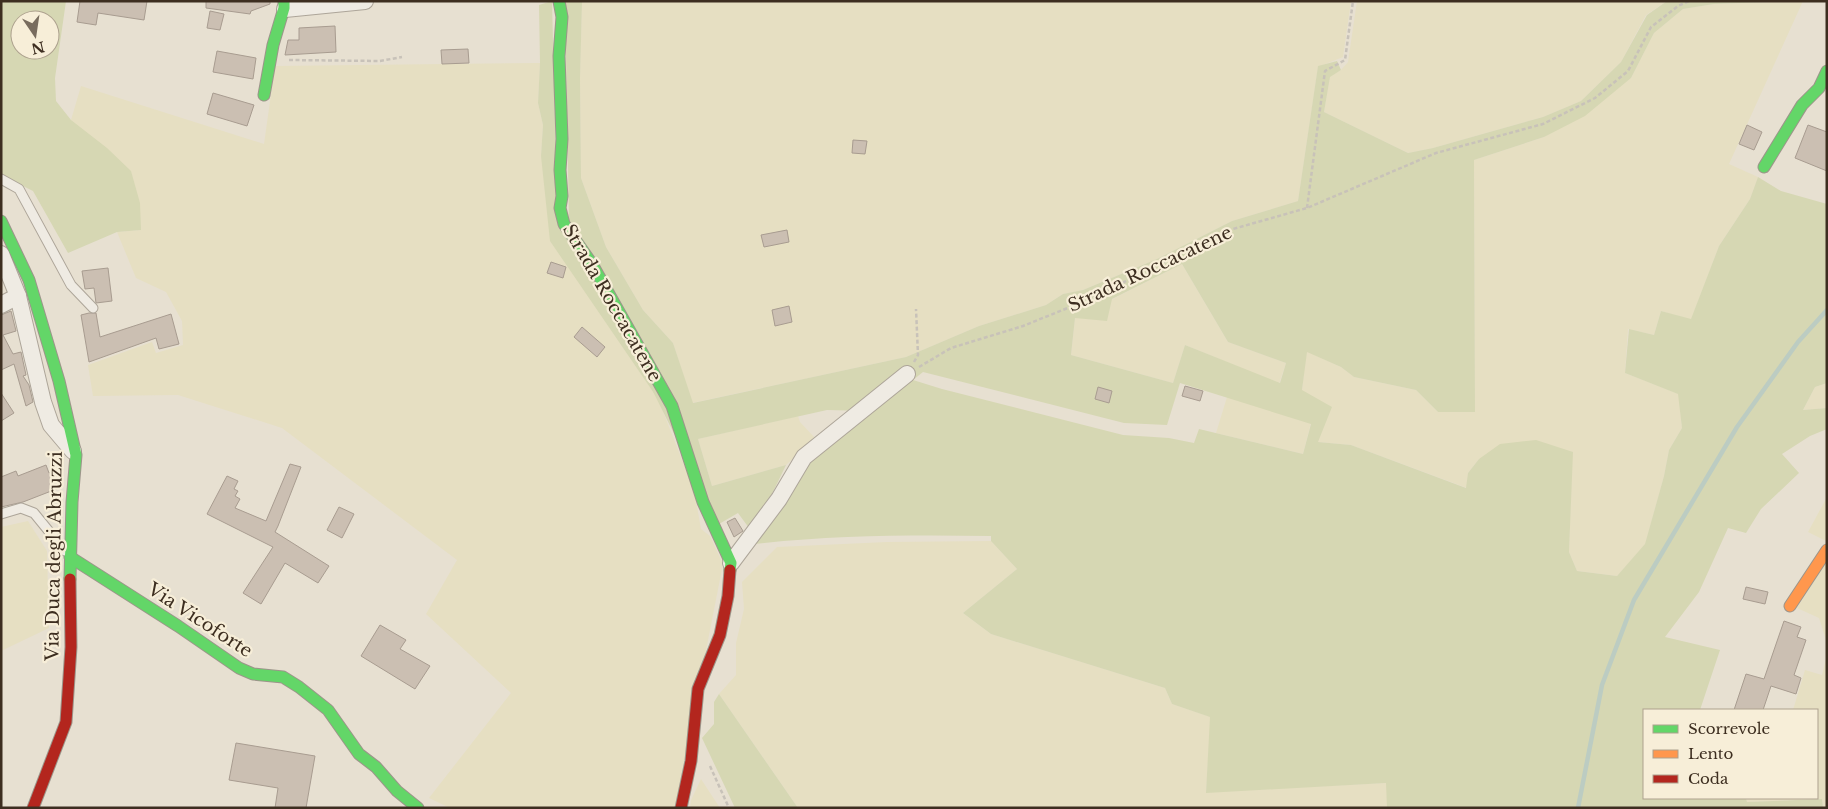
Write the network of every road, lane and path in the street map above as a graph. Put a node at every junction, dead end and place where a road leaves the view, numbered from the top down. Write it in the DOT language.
graph roads {
  1 [pos="365,1"];
  2 [pos="559,1"];
  3 [pos="1353,1"];
  4 [pos="1689,1"];
  5 [pos="284,5"];
  6 [pos="402,57"];
  7 [pos="269,60"];
  8 [pos="1827,71"];
  9 [pos="264,94"];
  10 [pos="1764,167"];
  11 [pos="1,179"];
  12 [pos="1307,208"];
  13 [pos="1,221"];
  14 [pos="1,254"];
  15 [pos="18,296"];
  16 [pos="1,305"];
  17 [pos="92,308"];
  18 [pos="916,309"];
  19 [pos="907,374"];
  20 [pos="76,455"];
  21 [pos="1,514"];
  22 [pos="1827,550"];
  23 [pos="70,557"];
  24 [pos="731,563"];
  25 [pos="1790,606"];
  26 [pos="710,766"];
  27 [pos="33,808"];
  28 [pos="418,808"];
  29 [pos="681,808"];
  30 [pos="729,808"];
  1 -- 5 [label="street"];
  2 -- 24 [label="street, Strada Roccacatene"];
  3 -- 12 [label="path"];
  4 -- 12 [label="path, Strada Roccacatene"];
  5 -- 7 [label="street"];
  6 -- 7 [label="path"];
  7 -- 9 [label="street"];
  8 -- 10 [label="street"];
  11 -- 17 [label="lane"];
  12 -- 19 [label="path, Strada Roccacatene"];
  13 -- 20 [label="street, Via Duca degli Abruzzi"];
  14 -- 15 [label="street"];
  15 -- 16 [label="street"];
  15 -- 20 [label="street"];
  18 -- 19 [label="path"];
  19 -- 24 [label="street"];
  20 -- 23 [label="street, Via Duca degli Abruzzi"];
  21 -- 23 [label="lane"];
  22 -- 25 [label="street"];
  23 -- 27 [label="street, Via Duca degli Abruzzi"];
  23 -- 28 [label="street, Via Vicoforte"];
  24 -- 29 [label="street, Strada Roccacatene"];
  26 -- 30 [label="path"];
}
